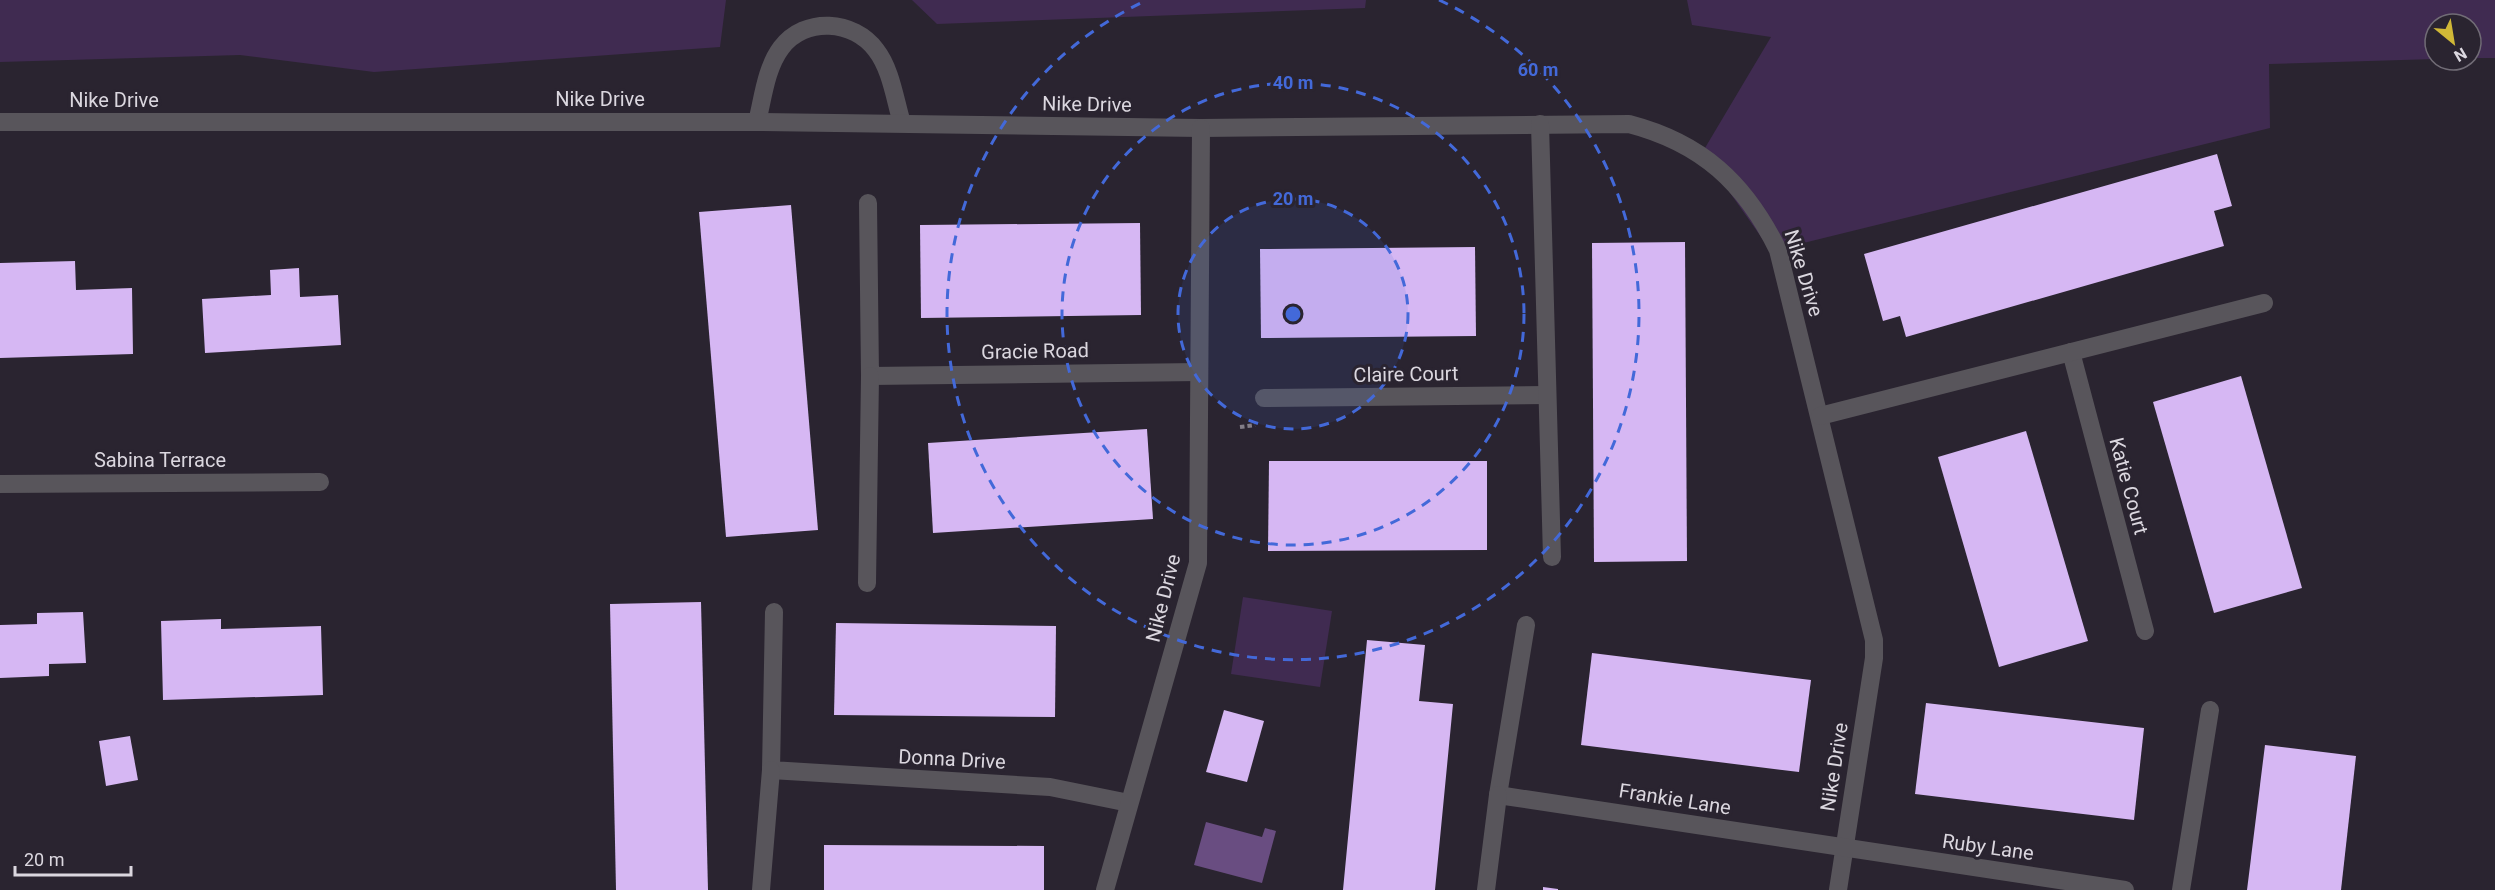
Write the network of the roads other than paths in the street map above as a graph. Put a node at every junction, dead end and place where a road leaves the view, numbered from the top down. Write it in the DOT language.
graph roads {
  1 [pos="0,122"];
  2 [pos="758,122"];
  3 [pos="902,123"];
  4 [pos="1540,124"];
  5 [pos="1201,128"];
  6 [pos="868,203"];
  7 [pos="2264,303"];
  8 [pos="2070,352"];
  9 [pos="1199,372"];
  10 [pos="870,376"];
  11 [pos="1547,395"];
  12 [pos="1264,398"];
  13 [pos="1820,416"];
  14 [pos="320,482"];
  15 [pos="0,484"];
  16 [pos="1552,558"];
  17 [pos="867,583"];
  18 [pos="774,612"];
  19 [pos="1526,625"];
  20 [pos="2145,631"];
  21 [pos="2210,710"];
  22 [pos="771,770"];
  23 [pos="1498,795"];
  24 [pos="1129,803"];
  25 [pos="1845,848"];
  26 [pos="761,890"];
  27 [pos="1105,890"];
  28 [pos="1486,890"];
  29 [pos="1838,890"];
  30 [pos="2125,890"];
  31 [pos="2181,890"];
  1 -- 2 [label="street, Nike Drive"];
  2 -- 3 [label="street, Nike Drive"];
  2 -- 3 [label="street"];
  3 -- 5 [label="street, Nike Drive"];
  4 -- 5 [label="street, Nike Drive"];
  4 -- 11 [label="street"];
  4 -- 13 [label="street, Nike Drive"];
  5 -- 9 [label="street, Nike Drive"];
  6 -- 10 [label="street"];
  7 -- 8 [label="street"];
  8 -- 13 [label="street"];
  8 -- 20 [label="street, Katie Court"];
  9 -- 10 [label="street, Gracie Road"];
  9 -- 24 [label="street, Nike Drive"];
  10 -- 17 [label="street"];
  11 -- 12 [label="street, Claire Court"];
  11 -- 16 [label="street"];
  13 -- 25 [label="street, Nike Drive"];
  14 -- 15 [label="street, Sabina Terrace"];
  18 -- 22 [label="street"];
  19 -- 23 [label="street"];
  21 -- 31 [label="street"];
  22 -- 24 [label="street, Donna Drive"];
  22 -- 26 [label="street"];
  23 -- 25 [label="street, Frankie Lane"];
  23 -- 28 [label="street"];
  24 -- 27 [label="street, Nike Drive"];
  25 -- 29 [label="street, Nike Drive"];
  25 -- 30 [label="street, Ruby Lane"];
}
